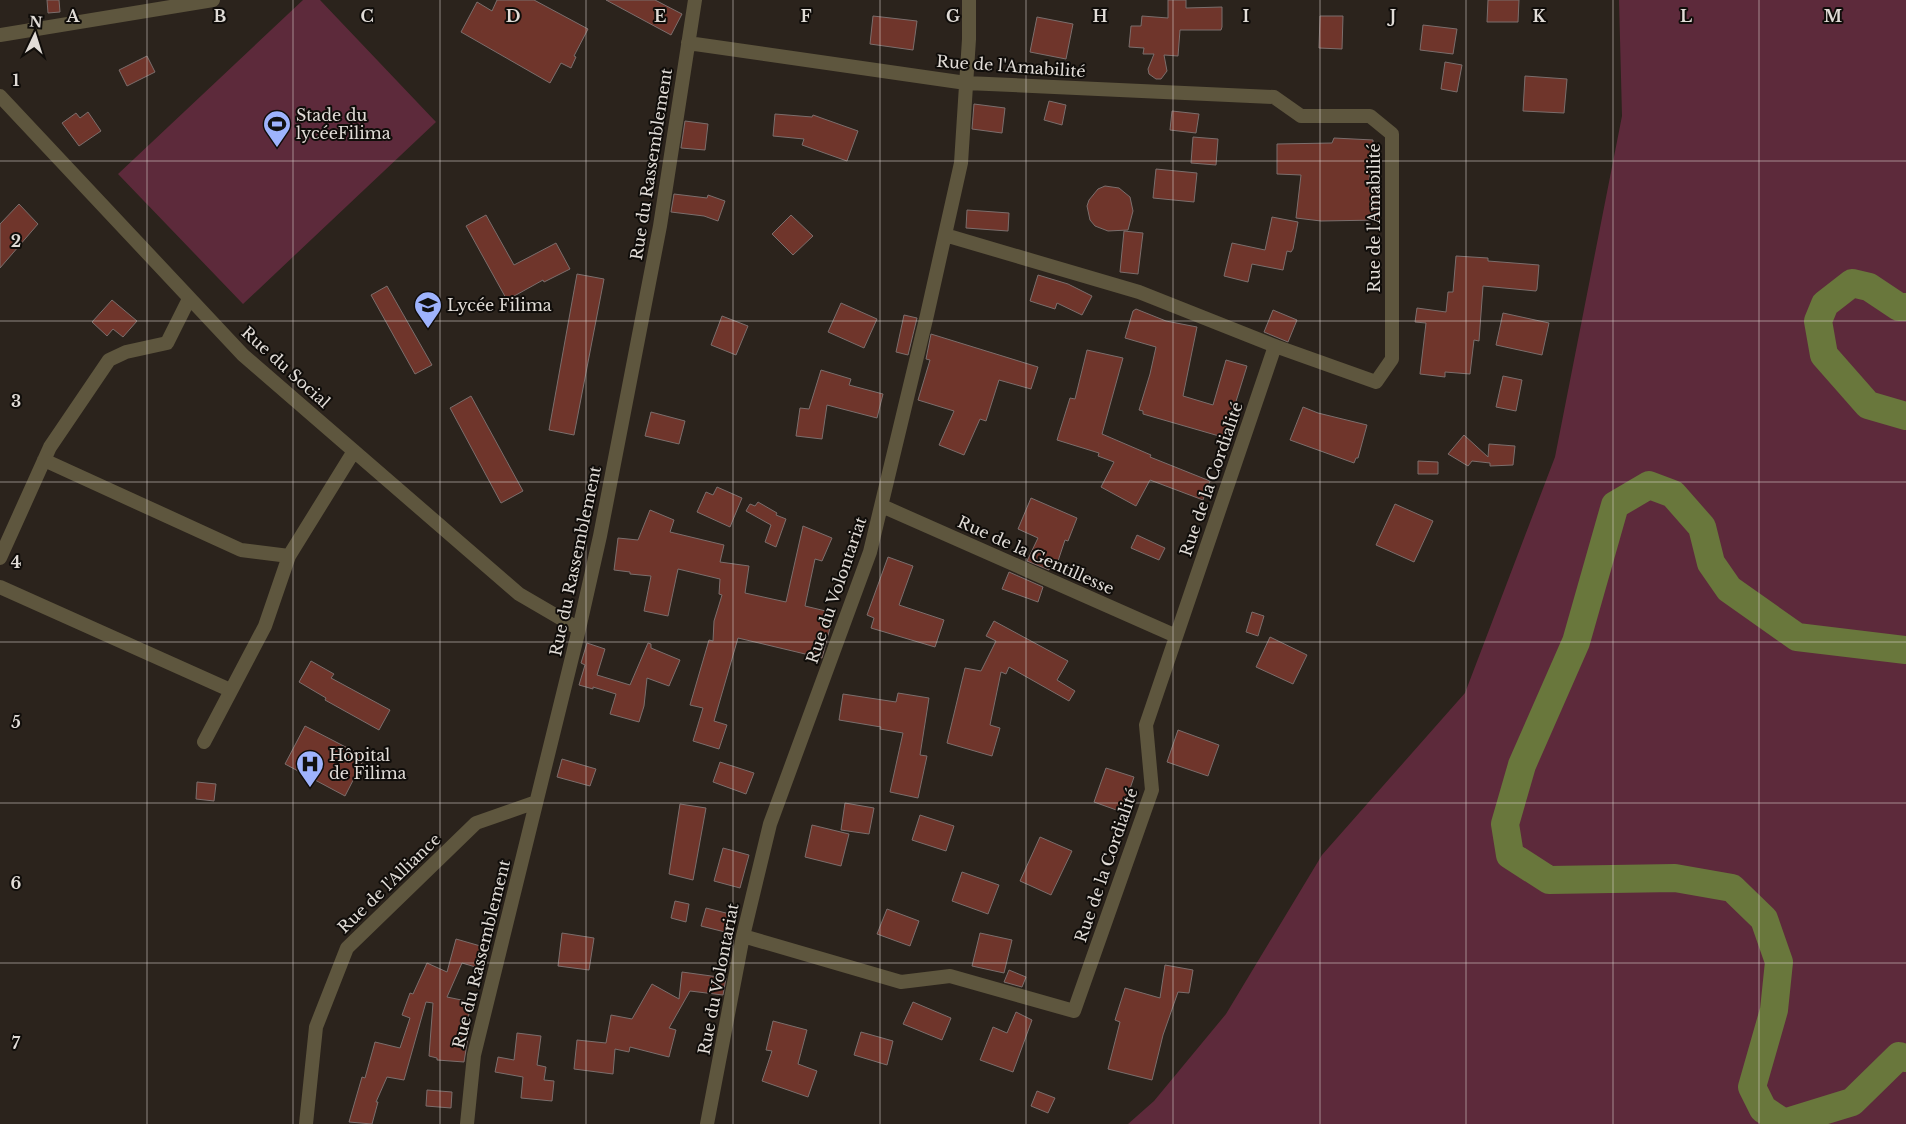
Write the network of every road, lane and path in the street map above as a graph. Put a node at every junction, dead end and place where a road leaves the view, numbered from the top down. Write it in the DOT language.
graph roads {
  1 [pos="213,0"];
  2 [pos="694,0"];
  3 [pos="970,0"];
  4 [pos="0,35"];
  5 [pos="688,43"];
  6 [pos="966,83"];
  7 [pos="0,96"];
  8 [pos="945,235"];
  9 [pos="190,299"];
  10 [pos="1275,346"];
  11 [pos="354,451"];
  12 [pos="44,460"];
  13 [pos="882,506"];
  14 [pos="289,556"];
  15 [pos="0,558"];
  16 [pos="0,587"];
  17 [pos="579,629"];
  18 [pos="1176,636"];
  19 [pos="230,690"];
  20 [pos="204,742"];
  21 [pos="536,802"];
  22 [pos="743,936"];
  23 [pos="306,1124"];
  24 [pos="466,1124"];
  25 [pos="707,1124"];
  1 -- 4 [label="street"];
  2 -- 5 [label="street, Rue du Rassemblement"];
  3 -- 6 [label="street, Rue du Volontariat"];
  5 -- 6 [label="street, Rue de l'Amabilité"];
  5 -- 17 [label="street, Rue du Rassemblement"];
  6 -- 8 [label="street, Rue du Volontariat"];
  6 -- 10 [label="street, Rue de l'Amabilité"];
  7 -- 9 [label="street, Rue du Social"];
  8 -- 10 [label="street, Rue de l'Amabilité"];
  8 -- 13 [label="street, Rue du Volontariat"];
  9 -- 11 [label="street, Rue du Social"];
  9 -- 12 [label="street"];
  10 -- 18 [label="street, Rue de la Cordialité"];
  11 -- 14 [label="street"];
  11 -- 17 [label="street, Rue du Social"];
  12 -- 14 [label="street"];
  12 -- 15 [label="street"];
  13 -- 18 [label="street, Rue de la Gentillesse"];
  13 -- 22 [label="street, Rue du Volontariat"];
  14 -- 19 [label="street"];
  16 -- 19 [label="street"];
  17 -- 21 [label="street, Rue du Rassemblement"];
  18 -- 22 [label="street, Rue de la Cordialité"];
  19 -- 20 [label="street"];
  21 -- 23 [label="street, Rue de l'Alliance"];
  21 -- 24 [label="street, Rue du Rassemblement"];
  22 -- 25 [label="street, Rue du Volontariat"];
}
